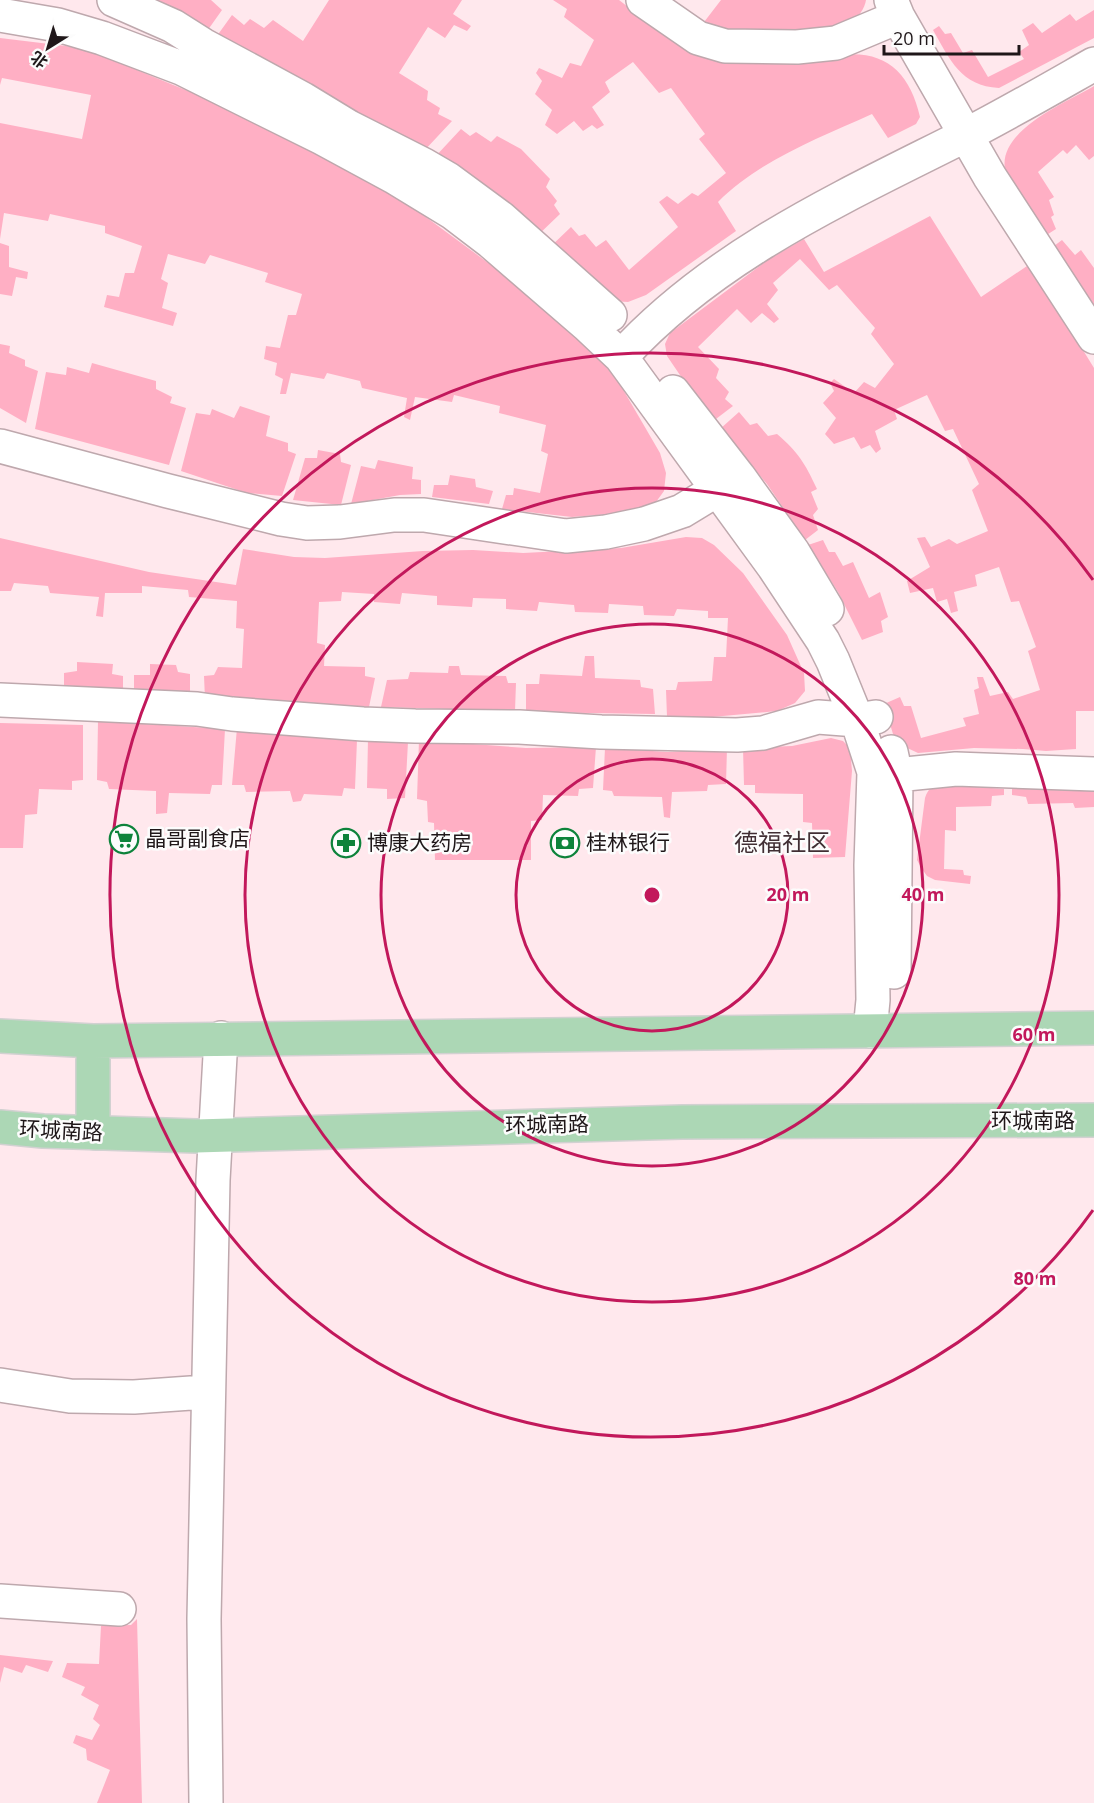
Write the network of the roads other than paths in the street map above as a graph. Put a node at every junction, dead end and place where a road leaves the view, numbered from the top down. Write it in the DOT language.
graph roads {
  1 [pos="114,0"];
  2 [pos="643,0"];
  3 [pos="895,8"];
  4 [pos="0,15"];
  5 [pos="1094,64"];
  6 [pos="966,135"];
  7 [pos="1094,336"];
  8 [pos="628,349"];
  9 [pos="0,446"];
  10 [pos="728,483"];
  11 [pos="0,700"];
  12 [pos="867,718"];
  13 [pos="885,773"];
  14 [pos="1094,774"];
  15 [pos="1094,1028"];
  16 [pos="884,1031"];
  17 [pos="0,1036"];
  18 [pos="210,1039"];
  19 [pos="93,1041"];
  20 [pos="1094,1120"];
  21 [pos="0,1126"];
  22 [pos="93,1133"];
  23 [pos="206,1135"];
  24 [pos="0,1385"];
  25 [pos="191,1393"];
  26 [pos="0,1601"];
  27 [pos="119,1609"];
  28 [pos="187,1803"];
  29 [pos="206,1803"];
  1 -- 8 [label="street"];
  2 -- 3 [label="street"];
  3 -- 6 [label="street"];
  4 -- 8 [label="street"];
  5 -- 6 [label="street"];
  6 -- 7 [label="street"];
  6 -- 8 [label="street"];
  8 -- 10 [label="street"];
  9 -- 10 [label="street"];
  10 -- 12 [label="street"];
  11 -- 12 [label="street"];
  12 -- 13 [label="street"];
  13 -- 14 [label="street"];
  13 -- 16 [label="street"];
  15 -- 16 [label="main road"];
  16 -- 18 [label="main road"];
  17 -- 19 [label="main road"];
  18 -- 19 [label="main road"];
  18 -- 23 [label="street"];
  19 -- 22 [label="main road"];
  20 -- 23 [label="main road, 环城南路"];
  21 -- 22 [label="main road, 环城南路"];
  22 -- 23 [label="main road, 环城南路"];
  23 -- 25 [label="street"];
  23 -- 29 [label="street"];
  24 -- 25 [label="street"];
  25 -- 28 [label="street"];
  26 -- 27 [label="street"];
}
